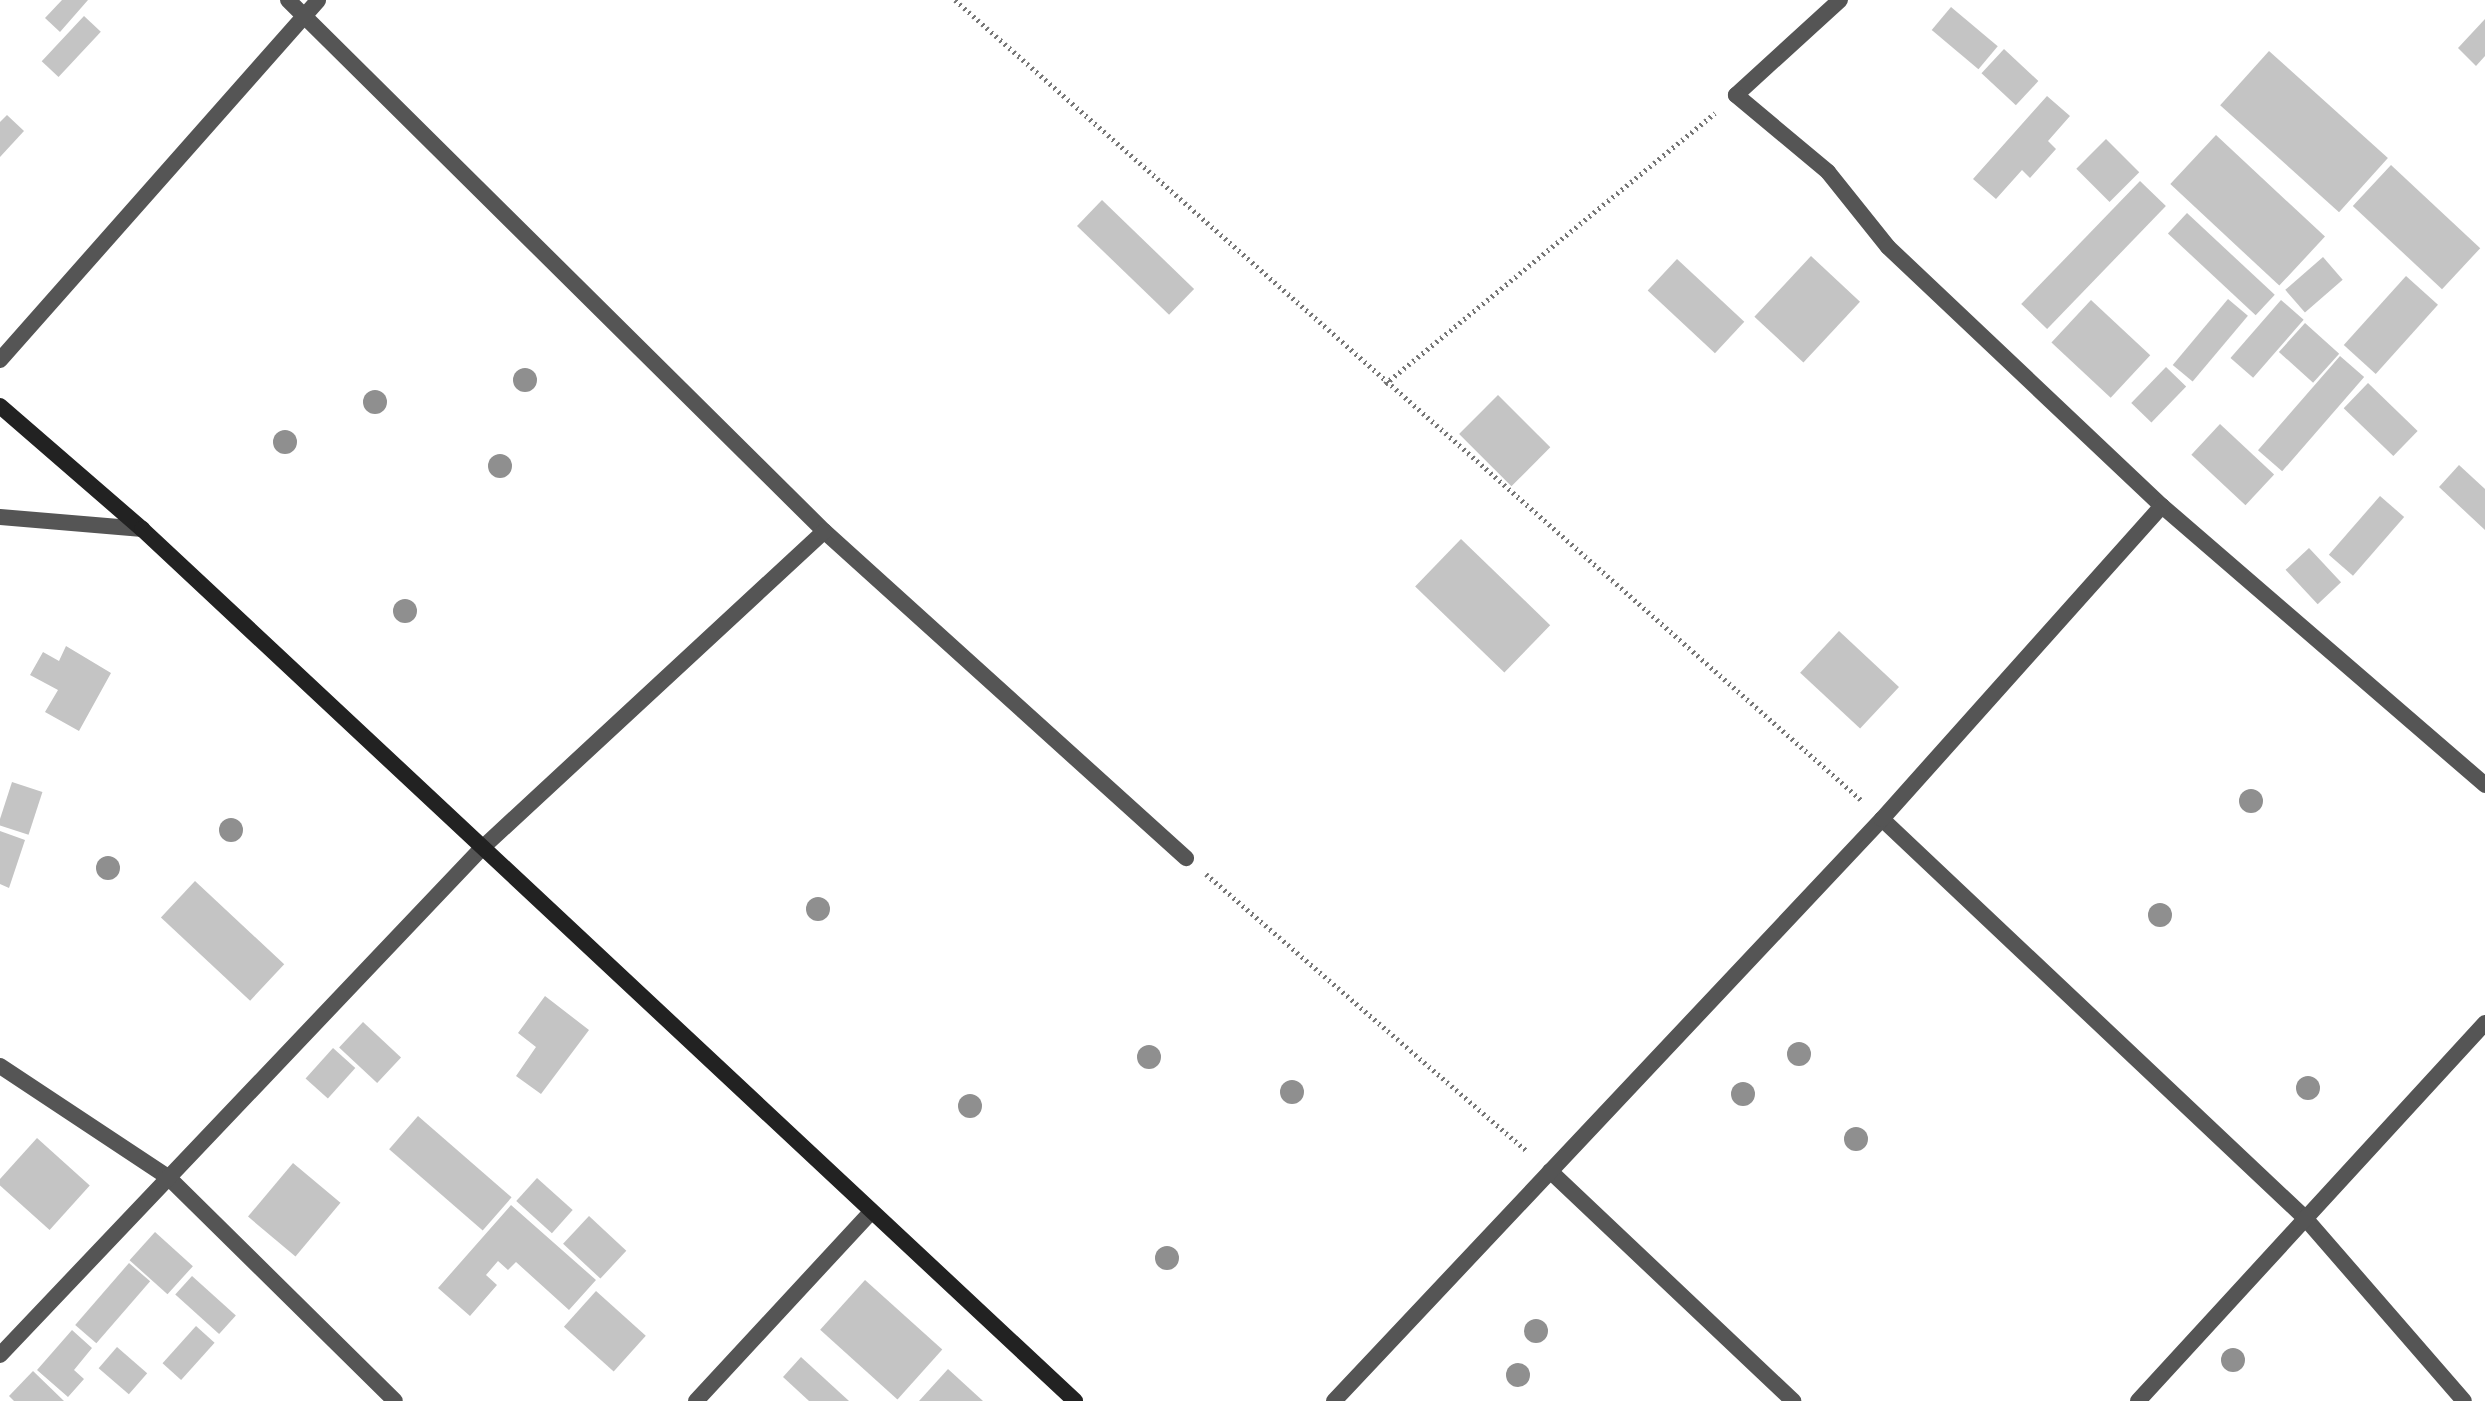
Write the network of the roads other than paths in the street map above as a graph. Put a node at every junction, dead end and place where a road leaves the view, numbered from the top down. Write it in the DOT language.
graph roads {
  1 [pos="288,0"];
  2 [pos="318,0"];
  3 [pos="1840,0"];
  4 [pos="305,15"];
  5 [pos="0,360"];
  6 [pos="0,406"];
  7 [pos="2162,506"];
  8 [pos="0,517"];
  9 [pos="142,529"];
  10 [pos="824,531"];
  11 [pos="2485,785"];
  12 [pos="1882,819"];
  13 [pos="480,850"];
  14 [pos="1186,858"];
  15 [pos="2485,1023"];
  16 [pos="0,1066"];
  17 [pos="1550,1171"];
  18 [pos="169,1178"];
  19 [pos="871,1212"];
  20 [pos="2305,1218"];
  21 [pos="0,1355"];
  22 [pos="395,1401"];
  23 [pos="696,1401"];
  24 [pos="1075,1401"];
  25 [pos="1334,1401"];
  26 [pos="1793,1401"];
  27 [pos="2138,1401"];
  28 [pos="2464,1401"];
  1 -- 4 [label="street"];
  2 -- 4 [label="street"];
  3 -- 7 [label="street"];
  4 -- 5 [label="street"];
  4 -- 10 [label="street"];
  6 -- 9 [label="main road"];
  7 -- 11 [label="street"];
  7 -- 12 [label="street"];
  8 -- 9 [label="street"];
  9 -- 13 [label="main road"];
  10 -- 13 [label="street"];
  10 -- 14 [label="street"];
  12 -- 17 [label="street"];
  12 -- 20 [label="street"];
  13 -- 18 [label="street"];
  13 -- 19 [label="main road"];
  15 -- 20 [label="street"];
  16 -- 18 [label="street"];
  17 -- 25 [label="street"];
  17 -- 26 [label="street"];
  18 -- 21 [label="street"];
  18 -- 22 [label="street"];
  19 -- 23 [label="street"];
  19 -- 24 [label="main road"];
  20 -- 27 [label="street"];
  20 -- 28 [label="street"];
}
